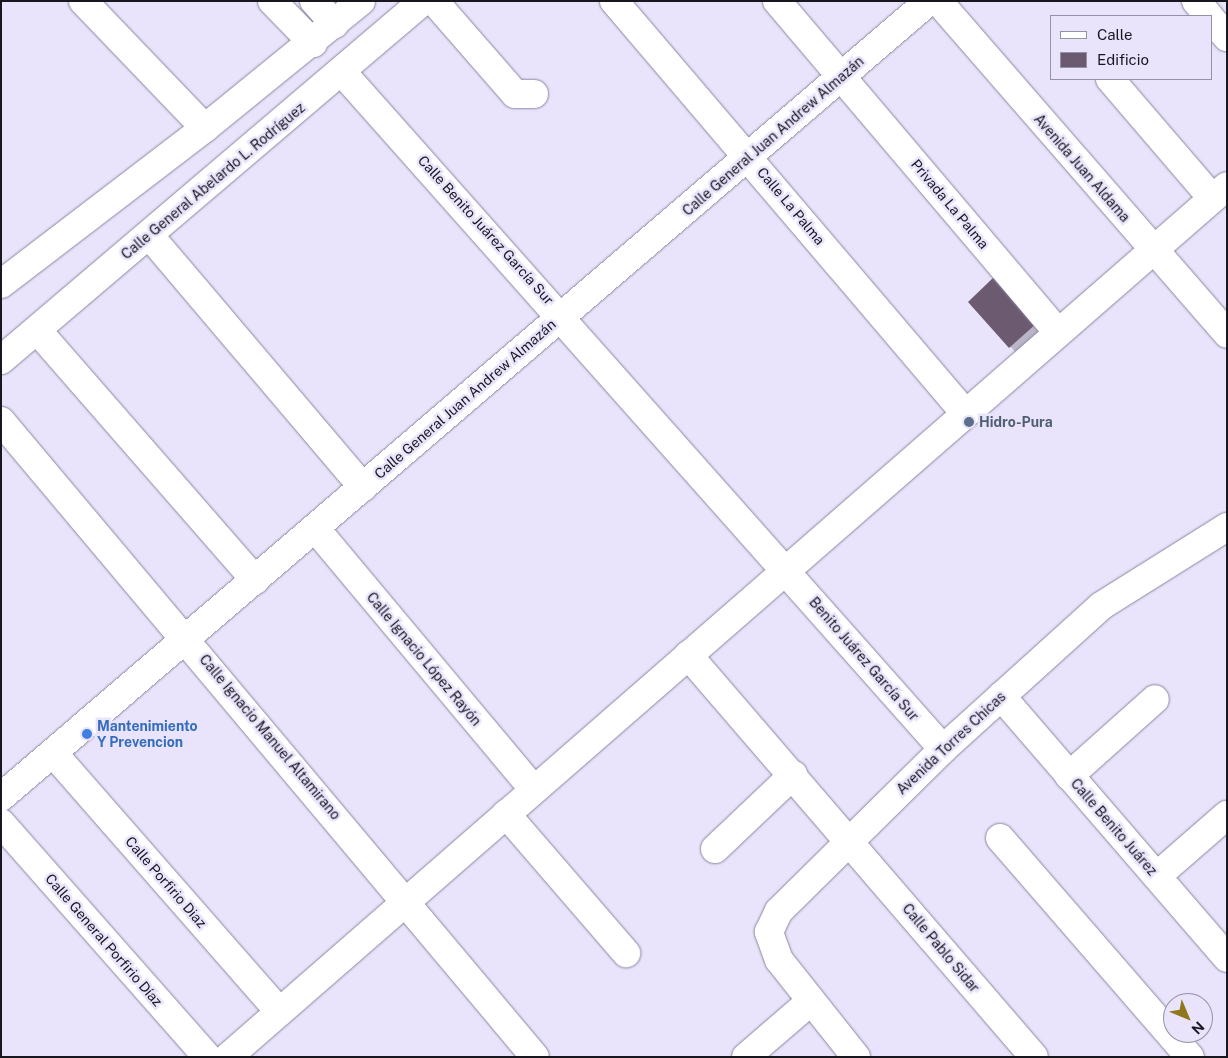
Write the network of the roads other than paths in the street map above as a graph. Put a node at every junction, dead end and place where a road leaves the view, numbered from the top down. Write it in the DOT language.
graph roads {
  1 [pos="83,1"];
  2 [pos="272,1"];
  3 [pos="314,1"];
  4 [pos="361,1"];
  5 [pos="423,1"];
  6 [pos="434,1"];
  7 [pos="614,1"];
  8 [pos="777,1"];
  9 [pos="929,1"];
  10 [pos="938,1"];
  11 [pos="1196,1"];
  12 [pos="1208,15"];
  13 [pos="1213,21"];
  14 [pos="335,24"];
  15 [pos="1227,37"];
  16 [pos="312,43"];
  17 [pos="342,72"];
  18 [pos="841,77"];
  19 [pos="1111,80"];
  20 [pos="534,94"];
  21 [pos="205,128"];
  22 [pos="748,156"];
  23 [pos="1219,192"];
  24 [pos="149,235"];
  25 [pos="1152,250"];
  26 [pos="1,284"];
  27 [pos="563,316"];
  28 [pos="37,330"];
  29 [pos="1058,332"];
  30 [pos="1227,334"];
  31 [pos="1,360"];
  32 [pos="965,413"];
  33 [pos="1,421"];
  34 [pos="363,487"];
  35 [pos="1227,527"];
  36 [pos="315,528"];
  37 [pos="786,570"];
  38 [pos="255,580"];
  39 [pos="187,637"];
  40 [pos="688,656"];
  41 [pos="1001,696"];
  42 [pos="1155,699"];
  43 [pos="943,749"];
  44 [pos="53,753"];
  45 [pos="793,775"];
  46 [pos="1070,776"];
  47 [pos="534,790"];
  48 [pos="1,798"];
  49 [pos="506,814"];
  50 [pos="1227,815"];
  51 [pos="1,823"];
  52 [pos="1000,838"];
  53 [pos="849,840"];
  54 [pos="715,849"];
  55 [pos="1156,876"];
  56 [pos="407,901"];
  57 [pos="626,954"];
  58 [pos="1227,958"];
  59 [pos="810,1002"];
  60 [pos="280,1012"];
  61 [pos="207,1057"];
  62 [pos="228,1057"];
  63 [pos="535,1057"];
  64 [pos="746,1057"];
  65 [pos="856,1057"];
  66 [pos="1034,1057"];
  67 [pos="1190,1057"];
  1 -- 21 [label="street"];
  2 -- 16 [label="street"];
  3 -- 14 [label="street"];
  4 -- 14 [label="street"];
  5 -- 17 [label="street, Calle General Abelardo L. Rodríguez"];
  6 -- 20 [label="street"];
  7 -- 22 [label="street, Calle La Palma"];
  8 -- 18 [label="street, Privada La Palma"];
  9 -- 18 [label="street, Calle General Juan Andrew Almazán"];
  10 -- 25 [label="street, Avenida Juan Aldama"];
  11 -- 12 [label="street"];
  13 -- 15 [label="street"];
  14 -- 16 [label="street"];
  16 -- 21 [label="street"];
  17 -- 24 [label="street, Calle General Abelardo L. Rodríguez"];
  17 -- 27 [label="street, Calle Benito Juárez García Sur"];
  18 -- 22 [label="street, Calle General Juan Andrew Almazán"];
  18 -- 29 [label="street, Privada La Palma"];
  19 -- 23 [label="street"];
  21 -- 26 [label="street"];
  22 -- 27 [label="street, Calle General Juan Andrew Almazán"];
  22 -- 32 [label="street, Calle La Palma"];
  23 -- 25 [label="street"];
  24 -- 28 [label="street, Calle General Abelardo L. Rodríguez"];
  24 -- 34 [label="street"];
  25 -- 29 [label="street"];
  25 -- 30 [label="street, Avenida Juan Aldama"];
  27 -- 34 [label="street, Calle General Juan Andrew Almazán"];
  27 -- 37 [label="street, Calle Benito Juárez García Sur"];
  28 -- 31 [label="street, Calle General Abelardo L. Rodríguez"];
  28 -- 38 [label="street"];
  29 -- 32 [label="street"];
  32 -- 37 [label="street"];
  33 -- 39 [label="street, Calle Ignacio Manuel Altamirano"];
  34 -- 36 [label="street, Calle General Juan Andrew Almazán"];
  35 -- 41 [label="street, Avenida Torres Chicas"];
  36 -- 38 [label="street, Calle General Juan Andrew Almazán"];
  36 -- 47 [label="street, Calle Ignacio López Rayón"];
  37 -- 40 [label="street"];
  37 -- 43 [label="street, Benito Juárez García Sur"];
  38 -- 39 [label="street, Calle General Juan Andrew Almazán"];
  39 -- 44 [label="street, Calle General Juan Andrew Almazán"];
  39 -- 56 [label="street, Calle Ignacio Manuel Altamirano"];
  40 -- 45 [label="street, Calle Pablo Sidar"];
  40 -- 47 [label="street"];
  41 -- 43 [label="street, Avenida Torres Chicas"];
  41 -- 46 [label="street, Calle Benito Juárez"];
  42 -- 46 [label="street"];
  43 -- 53 [label="street, Avenida Torres Chicas"];
  44 -- 48 [label="street, Calle General Juan Andrew Almazán"];
  44 -- 60 [label="street, Calle Porfirio Diaz"];
  45 -- 53 [label="street, Calle Pablo Sidar"];
  45 -- 54 [label="street"];
  46 -- 55 [label="street, Calle Benito Juárez"];
  47 -- 49 [label="street"];
  49 -- 56 [label="street"];
  49 -- 57 [label="street"];
  50 -- 55 [label="street"];
  51 -- 61 [label="street, Calle General Porfirio Díaz"];
  52 -- 67 [label="street"];
  53 -- 59 [label="street, Avenida Torres Chicas"];
  53 -- 66 [label="street, Calle Pablo Sidar"];
  55 -- 58 [label="street, Calle Benito Juárez"];
  56 -- 60 [label="street"];
  56 -- 63 [label="street, Calle Ignacio Manuel Altamirano"];
  59 -- 64 [label="street"];
  59 -- 65 [label="street"];
  60 -- 62 [label="street"];
}
